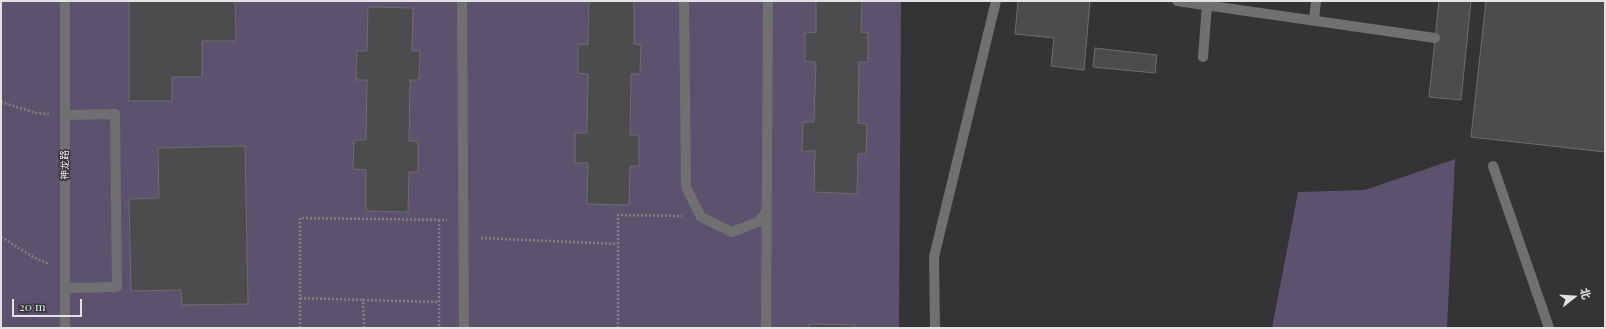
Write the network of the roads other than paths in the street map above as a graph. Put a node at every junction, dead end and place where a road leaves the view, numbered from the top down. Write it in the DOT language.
graph roads {
  1 [pos="65,1"];
  2 [pos="462,1"];
  3 [pos="684,1"];
  4 [pos="768,1"];
  5 [pos="996,1"];
  6 [pos="1177,1"];
  7 [pos="1316,1"];
  8 [pos="1207,5"];
  9 [pos="1314,20"];
  10 [pos="1435,38"];
  11 [pos="1203,57"];
  12 [pos="65,115"];
  13 [pos="1493,166"];
  14 [pos="766,212"];
  15 [pos="65,288"];
  16 [pos="65,328"];
  17 [pos="464,328"];
  18 [pos="766,328"];
  19 [pos="935,328"];
  20 [pos="1549,328"];
  1 -- 12 [label="street, 神龙路"];
  2 -- 17 [label="street"];
  3 -- 14 [label="street"];
  4 -- 14 [label="street"];
  5 -- 19 [label="street"];
  6 -- 8 [label="street"];
  7 -- 9 [label="street"];
  8 -- 9 [label="street"];
  8 -- 11 [label="street"];
  9 -- 10 [label="street"];
  12 -- 15 [label="street, 神龙路"];
  12 -- 15 [label="street"];
  13 -- 20 [label="street"];
  14 -- 18 [label="street"];
  15 -- 16 [label="street, 神龙路"];
}
